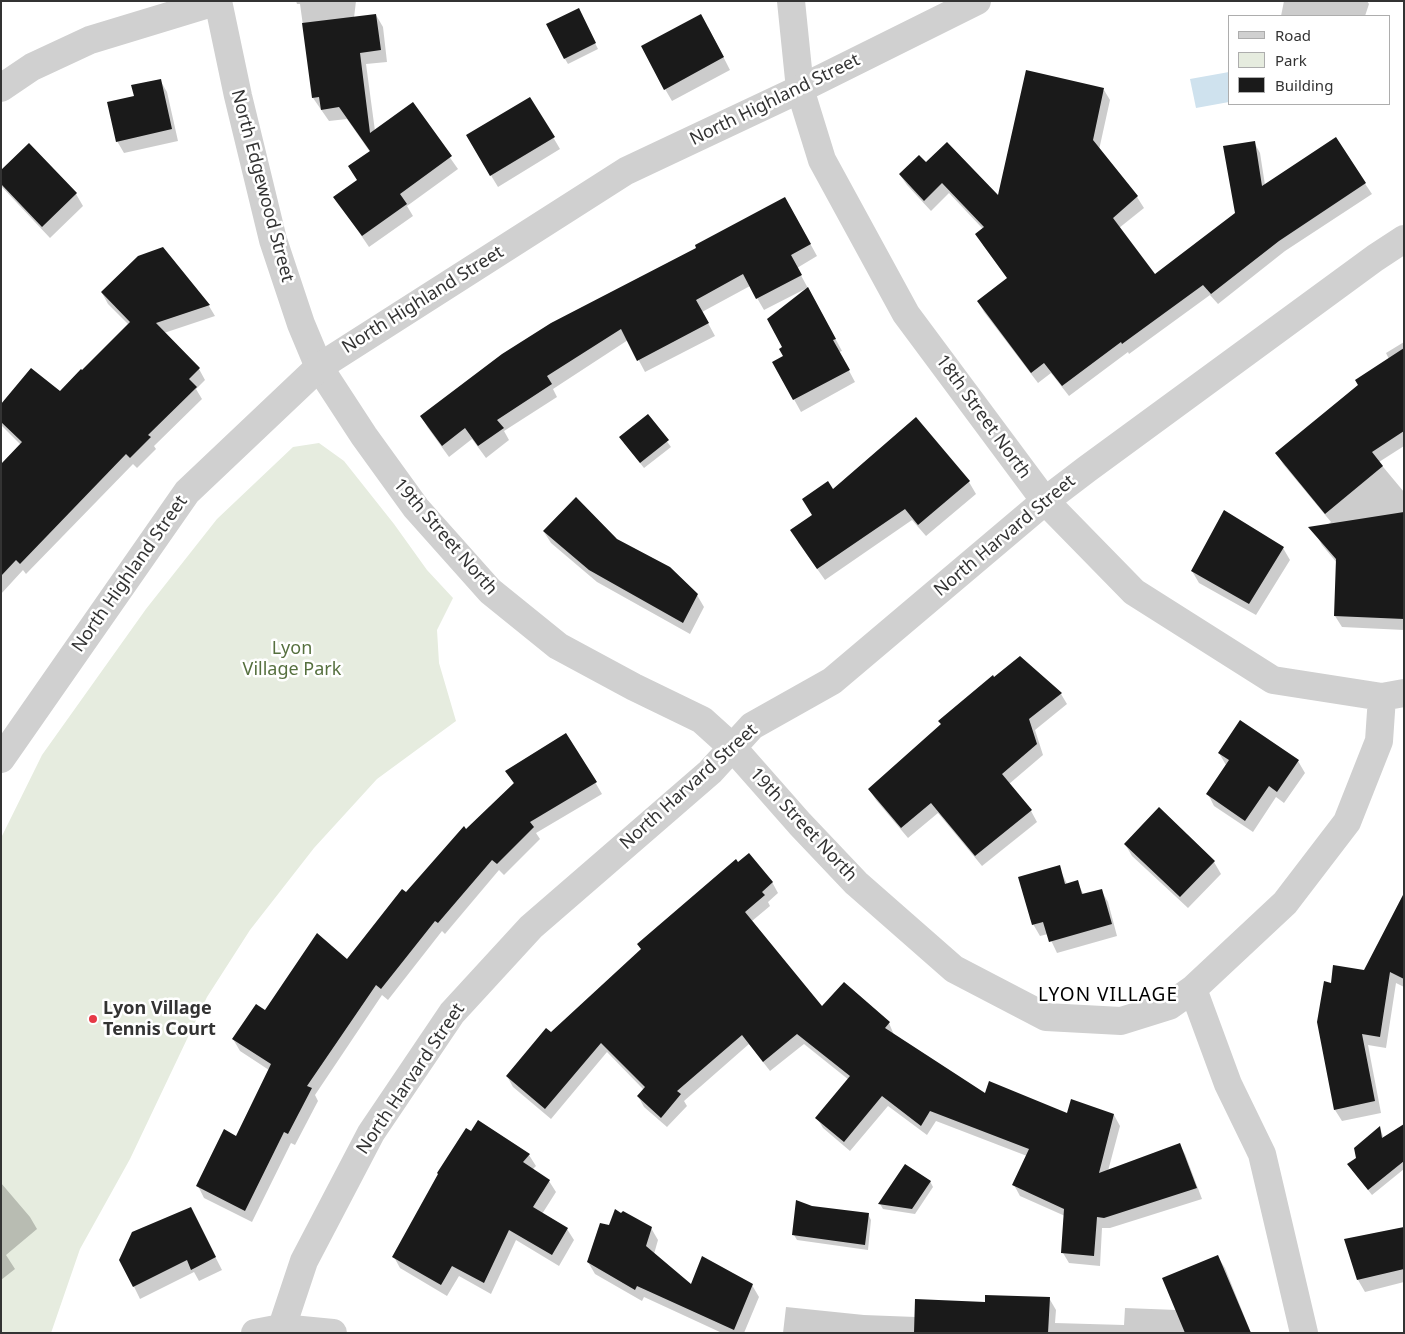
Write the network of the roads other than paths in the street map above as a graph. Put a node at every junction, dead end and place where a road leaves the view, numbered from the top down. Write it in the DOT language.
graph roads {
  1 [pos="218,1"];
  2 [pos="791,1"];
  3 [pos="977,1"];
  4 [pos="1,88"];
  5 [pos="800,88"];
  6 [pos="1404,239"];
  7 [pos="319,366"];
  8 [pos="1045,502"];
  9 [pos="1393,695"];
  10 [pos="733,748"];
  11 [pos="1,759"];
  12 [pos="1193,989"];
  13 [pos="272,1331"];
  14 [pos="333,1333"];
  15 [pos="1304,1333"];
  1 -- 4 [label="street"];
  1 -- 7 [label="street, North Edgewood Street"];
  2 -- 5 [label="street, 18th Street North"];
  3 -- 5 [label="street, North Highland Street"];
  5 -- 7 [label="street, North Highland Street"];
  5 -- 8 [label="street, 18th Street North"];
  6 -- 8 [label="street, North Harvard Street"];
  7 -- 10 [label="street, 19th Street North"];
  7 -- 11 [label="street, North Highland Street"];
  8 -- 9 [label="street, 18th Street North"];
  8 -- 10 [label="street, North Harvard Street"];
  9 -- 12 [label="street, 19th Street North"];
  10 -- 12 [label="street, 19th Street North"];
  10 -- 13 [label="street, North Harvard Street"];
  12 -- 15 [label="street"];
  13 -- 14 [label="street"];
}
